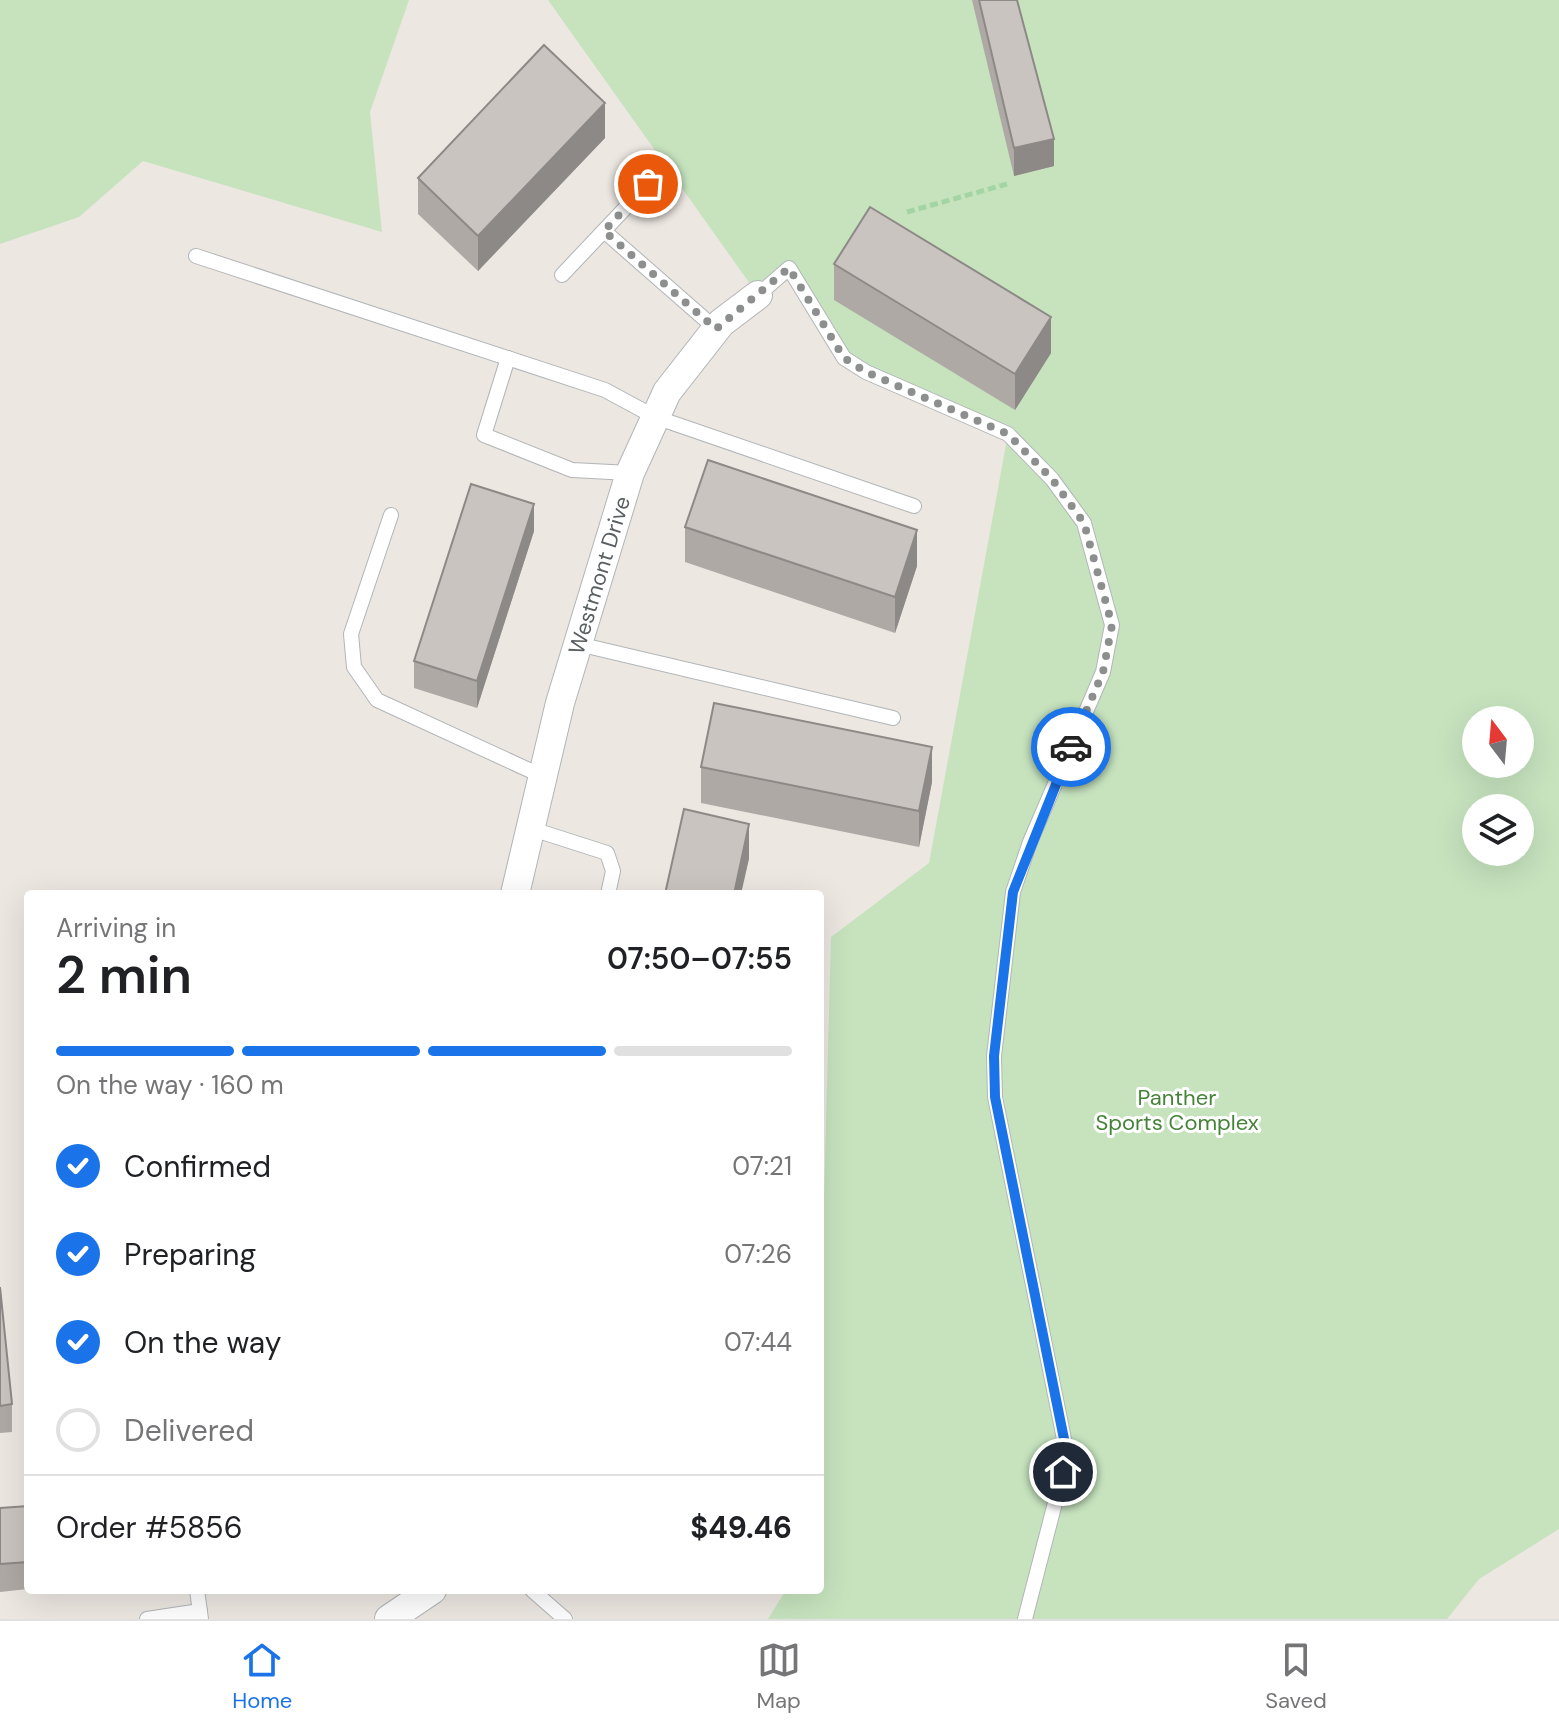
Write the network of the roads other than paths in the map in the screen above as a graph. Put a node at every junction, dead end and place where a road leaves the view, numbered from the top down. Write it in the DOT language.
graph roads {
  1 [pos="648,184"];
  2 [pos="604,231"];
  3 [pos="196,256"];
  4 [pos="562,275"];
  5 [pos="758,295"];
  6 [pos="716,329"];
  7 [pos="508,358"];
  8 [pos="655,417"];
  9 [pos="630,473"];
  10 [pos="914,506"];
  11 [pos="391,515"];
  12 [pos="578,644"];
  13 [pos="893,718"];
  14 [pos="542,776"];
  15 [pos="529,828"];
  16 [pos="516,890"];
  17 [pos="609,890"];
  18 [pos="197,1594"];
  19 [pos="426,1594"];
  20 [pos="537,1594"];
  21 [pos="200,1615"];
  22 [pos="147,1619"];
  23 [pos="389,1619"];
  24 [pos="565,1619"];
  25 [pos="1025,1619"];
  1 -- 2 [label="lane"];
  2 -- 4 [label="lane"];
  2 -- 6 [label="lane"];
  3 -- 7 [label="lane"];
  5 -- 6 [label="street, Westmont Drive"];
  5 -- 25 [label="lane"];
  6 -- 8 [label="street, Westmont Drive"];
  7 -- 8 [label="lane"];
  7 -- 9 [label="lane"];
  8 -- 9 [label="street, Westmont Drive"];
  8 -- 10 [label="lane"];
  9 -- 12 [label="street, Westmont Drive"];
  11 -- 14 [label="lane"];
  12 -- 13 [label="lane"];
  12 -- 14 [label="street, Westmont Drive"];
  14 -- 15 [label="street, Westmont Drive"];
  15 -- 16 [label="street, Westmont Drive"];
  15 -- 17 [label="lane"];
  18 -- 21 [label="lane"];
  19 -- 23 [label="street"];
  20 -- 24 [label="lane"];
  21 -- 22 [label="lane"];
}
